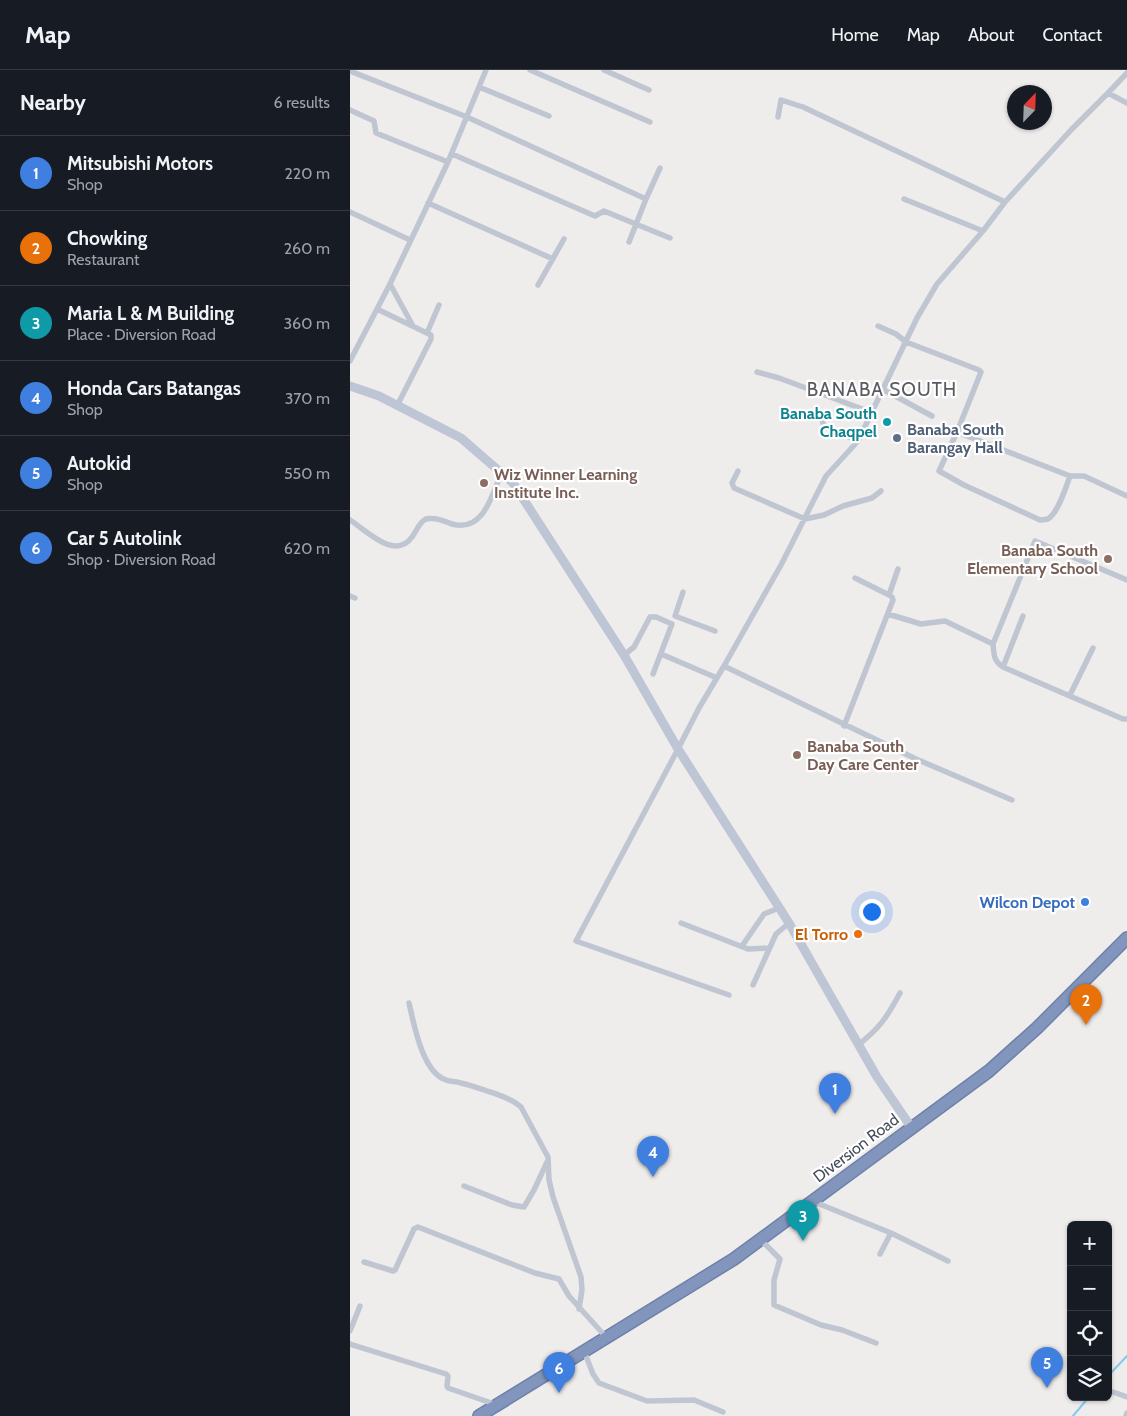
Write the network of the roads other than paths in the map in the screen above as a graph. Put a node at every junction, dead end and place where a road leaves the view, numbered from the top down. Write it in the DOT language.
graph roads {
  1 [pos="486,70"];
  2 [pos="530,70"];
  3 [pos="604,70"];
  4 [pos="350,71"];
  5 [pos="1127,72"];
  6 [pos="479,87"];
  7 [pos="650,90"];
  8 [pos="1108,93"];
  9 [pos="1127,103"];
  10 [pos="350,110"];
  11 [pos="549,116"];
  12 [pos="467,117"];
  13 [pos="778,117"];
  14 [pos="650,122"];
  15 [pos="452,154"];
  16 [pos="448,162"];
  17 [pos="660,168"];
  18 [pos="646,199"];
  19 [pos="904,200"];
  20 [pos="1005,202"];
  21 [pos="428,203"];
  22 [pos="350,212"];
  23 [pos="636,223"];
  24 [pos="983,231"];
  25 [pos="670,238"];
  26 [pos="564,239"];
  27 [pos="410,240"];
  28 [pos="628,242"];
  29 [pos="553,259"];
  30 [pos="390,284"];
  31 [pos="538,285"];
  32 [pos="440,305"];
  33 [pos="377,309"];
  34 [pos="413,326"];
  35 [pos="878,326"];
  36 [pos="427,333"];
  37 [pos="906,342"];
  38 [pos="350,361"];
  39 [pos="757,372"];
  40 [pos="350,386"];
  41 [pos="884,390"];
  42 [pos="398,404"];
  43 [pos="873,413"];
  44 [pos="932,416"];
  45 [pos="822,420"];
  46 [pos="957,432"];
  47 [pos="858,440"];
  48 [pos="502,472"];
  49 [pos="738,472"];
  50 [pos="1070,476"];
  51 [pos="881,491"];
  52 [pos="1127,496"];
  53 [pos="805,519"];
  54 [pos="350,520"];
  55 [pos="898,569"];
  56 [pos="854,578"];
  57 [pos="1127,580"];
  58 [pos="683,592"];
  59 [pos="889,595"];
  60 [pos="888,614"];
  61 [pos="675,616"];
  62 [pos="1023,616"];
  63 [pos="672,624"];
  64 [pos="715,631"];
  65 [pos="993,644"];
  66 [pos="1093,648"];
  67 [pos="661,654"];
  68 [pos="624,655"];
  69 [pos="724,666"];
  70 [pos="1003,667"];
  71 [pos="653,674"];
  72 [pos="718,678"];
  73 [pos="1070,695"];
  74 [pos="1127,719"];
  75 [pos="844,726"];
  76 [pos="678,750"];
  77 [pos="1012,800"];
  78 [pos="779,908"];
  79 [pos="680,923"];
  80 [pos="789,923"];
  81 [pos="1127,938"];
  82 [pos="742,946"];
  83 [pos="769,948"];
  84 [pos="754,985"];
  85 [pos="900,993"];
  86 [pos="729,995"];
  87 [pos="409,1003"];
  88 [pos="858,1045"];
  89 [pos="911,1127"];
  90 [pos="547,1162"];
  91 [pos="464,1186"];
  92 [pos="812,1201"];
  93 [pos="890,1233"];
  94 [pos="761,1240"];
  95 [pos="880,1254"];
  96 [pos="948,1261"];
  97 [pos="364,1262"];
  98 [pos="360,1306"];
  99 [pos="579,1308"];
  100 [pos="350,1331"];
  101 [pos="606,1337"];
  102 [pos="876,1343"];
  103 [pos="350,1344"];
  104 [pos="584,1351"];
  105 [pos="1113,1392"];
  106 [pos="1127,1398"];
  107 [pos="497,1405"];
  108 [pos="723,1412"];
  109 [pos="479,1416"];
  1 -- 6 [label="street"];
  2 -- 14 [label="street"];
  3 -- 7 [label="street"];
  4 -- 12 [label="street"];
  5 -- 8 [label="street"];
  6 -- 11 [label="street"];
  6 -- 12 [label="street"];
  8 -- 9 [label="street"];
  8 -- 20 [label="street"];
  10 -- 16 [label="street"];
  12 -- 15 [label="street"];
  12 -- 18 [label="street"];
  13 -- 20 [label="street"];
  15 -- 16 [label="street"];
  15 -- 23 [label="street"];
  16 -- 21 [label="street"];
  17 -- 18 [label="street"];
  18 -- 23 [label="street"];
  19 -- 24 [label="street"];
  20 -- 24 [label="street"];
  21 -- 27 [label="street"];
  21 -- 29 [label="street"];
  22 -- 27 [label="street"];
  23 -- 25 [label="street"];
  23 -- 28 [label="street"];
  24 -- 37 [label="street"];
  26 -- 29 [label="street"];
  27 -- 30 [label="street"];
  29 -- 31 [label="street"];
  30 -- 33 [label="street"];
  30 -- 34 [label="street"];
  32 -- 36 [label="street"];
  33 -- 34 [label="street"];
  33 -- 38 [label="street"];
  34 -- 36 [label="street"];
  35 -- 37 [label="street"];
  36 -- 42 [label="street"];
  37 -- 41 [label="street"];
  37 -- 46 [label="street"];
  39 -- 43 [label="street"];
  40 -- 42 [label="street"];
  41 -- 43 [label="street"];
  41 -- 44 [label="street"];
  42 -- 48 [label="street"];
  43 -- 47 [label="street"];
  45 -- 47 [label="street"];
  46 -- 50 [label="street"];
  46 -- 50 [label="street"];
  47 -- 53 [label="street"];
  48 -- 54 [label="street"];
  48 -- 68 [label="street"];
  49 -- 53 [label="street"];
  50 -- 52 [label="street"];
  51 -- 53 [label="street"];
  53 -- 69 [label="street"];
  55 -- 59 [label="street"];
  56 -- 59 [label="street"];
  57 -- 65 [label="street"];
  58 -- 61 [label="street"];
  59 -- 60 [label="street"];
  60 -- 65 [label="street"];
  60 -- 75 [label="street"];
  61 -- 63 [label="street"];
  61 -- 64 [label="street"];
  62 -- 70 [label="street"];
  63 -- 67 [label="street"];
  63 -- 68 [label="street"];
  65 -- 70 [label="street"];
  66 -- 73 [label="street"];
  67 -- 71 [label="street"];
  67 -- 72 [label="street"];
  68 -- 76 [label="street"];
  69 -- 72 [label="street"];
  69 -- 75 [label="street"];
  70 -- 73 [label="street"];
  72 -- 76 [label="street"];
  73 -- 74 [label="street"];
  75 -- 77 [label="street"];
  76 -- 78 [label="street"];
  76 -- 86 [label="street"];
  78 -- 80 [label="street"];
  78 -- 82 [label="street"];
  79 -- 82 [label="street"];
  80 -- 83 [label="street"];
  80 -- 88 [label="street"];
  81 -- 89 [label="highway, Diversion Road"];
  82 -- 83 [label="street"];
  83 -- 84 [label="street"];
  85 -- 88 [label="street"];
  87 -- 90 [label="street"];
  88 -- 89 [label="street"];
  89 -- 92 [label="highway, Diversion Road"];
  90 -- 91 [label="street"];
  90 -- 99 [label="street"];
  92 -- 93 [label="street"];
  92 -- 94 [label="highway, Diversion Road"];
  93 -- 95 [label="street"];
  93 -- 96 [label="street"];
  94 -- 101 [label="highway, Diversion Road"];
  94 -- 102 [label="street"];
  97 -- 99 [label="street"];
  98 -- 100 [label="street"];
  99 -- 101 [label="street"];
  101 -- 104 [label="highway, Diversion Road"];
  103 -- 107 [label="street"];
  104 -- 107 [label="highway, Diversion Road"];
  104 -- 108 [label="street"];
  105 -- 106 [label="street"];
  107 -- 109 [label="highway, Diversion Road"];
}
